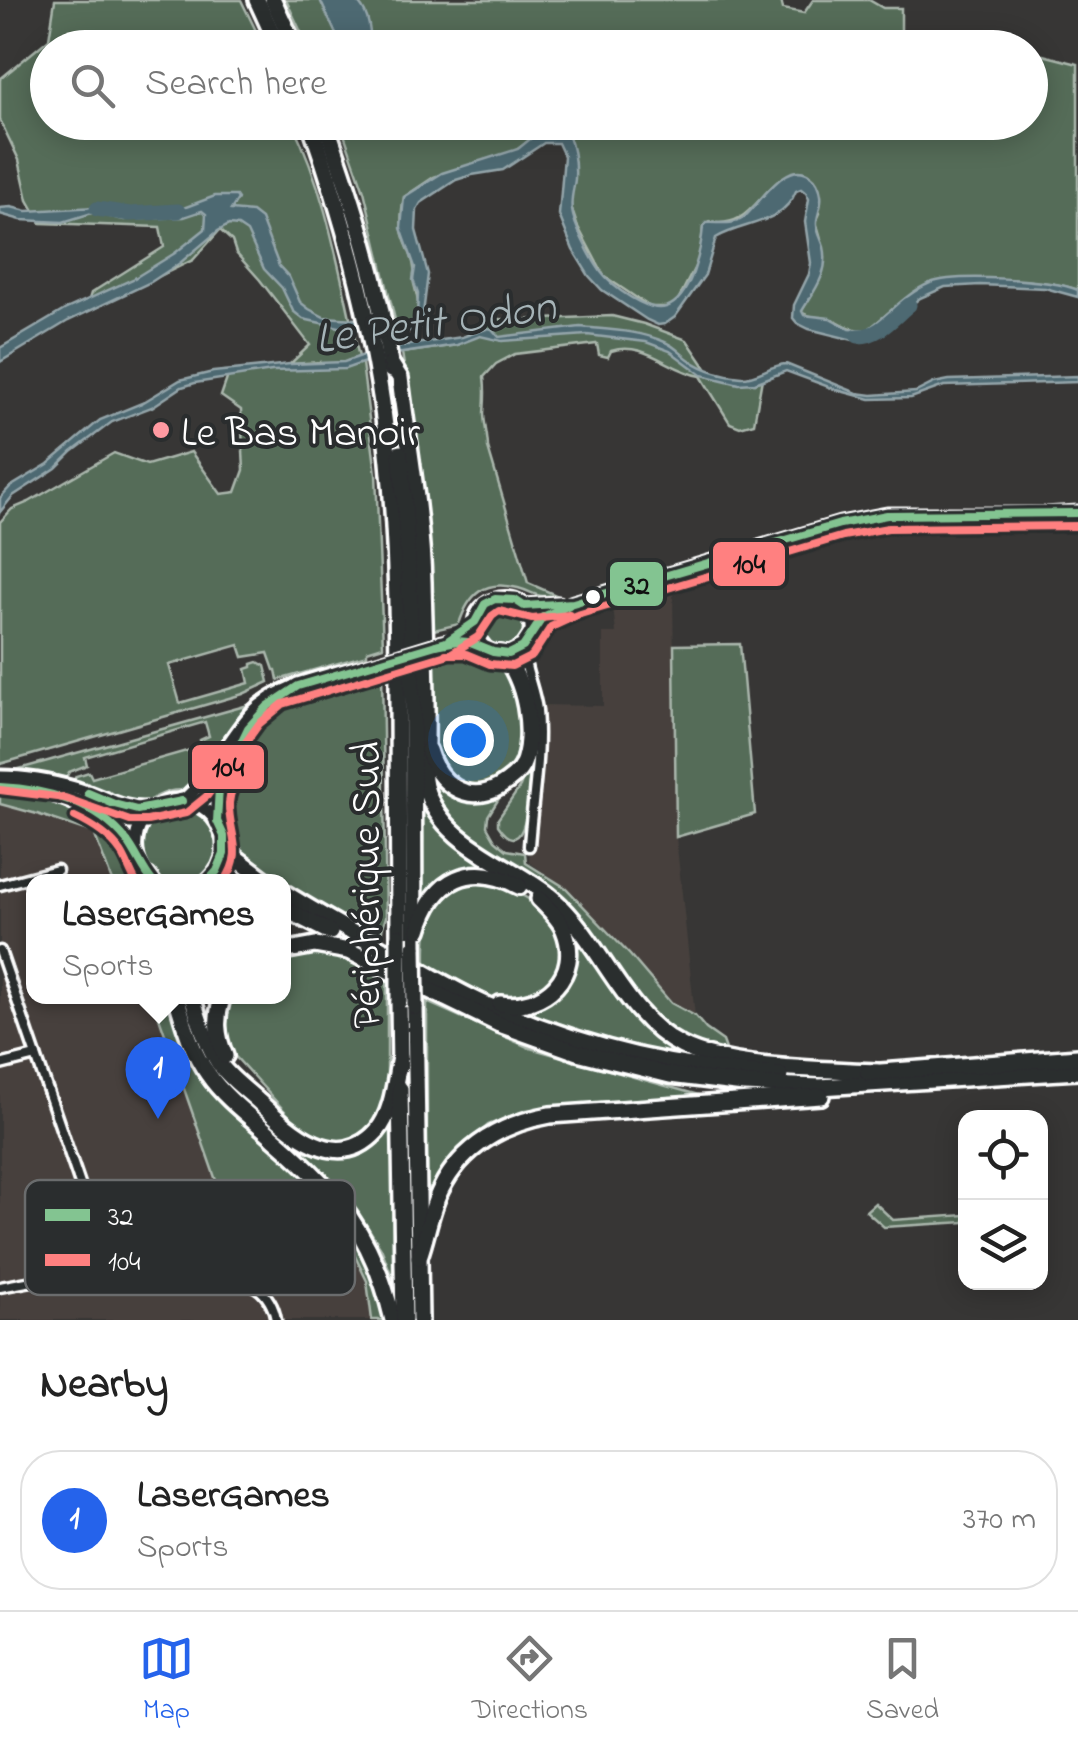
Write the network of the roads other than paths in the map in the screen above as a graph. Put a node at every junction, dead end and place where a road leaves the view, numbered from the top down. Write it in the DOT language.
graph roads {
  1 [pos="257,0"];
  2 [pos="273,0"];
  3 [pos="271,30"];
  4 [pos="287,30"];
  5 [pos="316,140"];
  6 [pos="330,140"];
  7 [pos="369,292"];
  8 [pos="391,364"];
  9 [pos="1078,511"];
  10 [pos="573,603"];
  11 [pos="524,606"];
  12 [pos="475,622"];
  13 [pos="531,632"];
  14 [pos="444,643"];
  15 [pos="522,647"];
  16 [pos="493,651"];
  17 [pos="298,686"];
  18 [pos="426,741"];
  19 [pos="0,777"];
  20 [pos="0,787"];
  21 [pos="182,801"];
  22 [pos="157,808"];
  23 [pos="220,829"];
  24 [pos="529,846"];
  25 [pos="136,854"];
  26 [pos="57,870"];
  27 [pos="42,874"];
  28 [pos="147,874"];
  29 [pos="212,874"];
  30 [pos="257,874"];
  31 [pos="26,878"];
  32 [pos="0,885"];
  33 [pos="291,897"];
  34 [pos="291,912"];
  35 [pos="414,948"];
  36 [pos="291,949"];
  37 [pos="0,951"];
  38 [pos="440,981"];
  39 [pos="178,1004"];
  40 [pos="195,1004"];
  41 [pos="221,1004"];
  42 [pos="464,1008"];
  43 [pos="36,1056"];
  44 [pos="400,1057"];
  45 [pos="1078,1057"];
  46 [pos="0,1065"];
  47 [pos="1078,1071"];
  48 [pos="877,1072"];
  49 [pos="950,1080"];
  50 [pos="249,1093"];
  51 [pos="79,1180"];
  52 [pos="318,1180"];
  53 [pos="355,1222"];
  54 [pos="419,1257"];
  55 [pos="25,1282"];
  56 [pos="0,1287"];
  57 [pos="266,1295"];
  58 [pos="276,1320"];
  59 [pos="392,1320"];
  60 [pos="404,1320"];
  61 [pos="420,1320"];
  1 -- 3 [label="highway"];
  2 -- 4 [label="highway"];
  5 -- 7 [label="highway, Périphérique Sud"];
  6 -- 7 [label="highway, Périphérique Sud"];
  7 -- 8 [label="highway, Périphérique Sud"];
  7 -- 44 [label="highway, Périphérique Sud, bridge"];
  8 -- 18 [label="highway"];
  8 -- 35 [label="highway, Périphérique Sud"];
  9 -- 10 [label="main road"];
  10 -- 11 [label="main road"];
  10 -- 13 [label="main road"];
  11 -- 12 [label="main road"];
  11 -- 13 [label="main road"];
  12 -- 14 [label="main road"];
  12 -- 16 [label="main road"];
  13 -- 15 [label="main road"];
  14 -- 16 [label="main road"];
  14 -- 17 [label="main road, bridge"];
  15 -- 16 [label="main road"];
  15 -- 24 [label="street"];
  16 -- 18 [label="highway"];
  17 -- 21 [label="main road"];
  17 -- 23 [label="main road"];
  18 -- 48 [label="highway"];
  19 -- 22 [label="main road"];
  20 -- 25 [label="main road"];
  21 -- 22 [label="main road"];
  21 -- 23 [label="main road"];
  22 -- 25 [label="main road"];
  23 -- 29 [label="main road"];
  23 -- 30 [label="highway"];
  25 -- 28 [label="main road"];
  26 -- 27 [label="street"];
  31 -- 32 [label="street"];
  33 -- 38 [label="highway"];
  34 -- 42 [label="highway"];
  35 -- 38 [label="highway"];
  35 -- 54 [label="highway, Périphérique Sud, bridge"];
  36 -- 42 [label="highway"];
  37 -- 43 [label="street"];
  38 -- 48 [label="highway"];
  39 -- 52 [label="highway"];
  40 -- 50 [label="highway"];
  41 -- 50 [label="highway"];
  42 -- 49 [label="highway"];
  43 -- 46 [label="street"];
  43 -- 51 [label="street"];
  44 -- 50 [label="highway"];
  44 -- 60 [label="highway"];
  45 -- 48 [label="highway"];
  47 -- 49 [label="highway"];
  49 -- 54 [label="highway"];
  53 -- 59 [label="highway"];
  54 -- 61 [label="highway, Périphérique Sud"];
  55 -- 56 [label="street"];
  57 -- 58 [label="street"];
}
